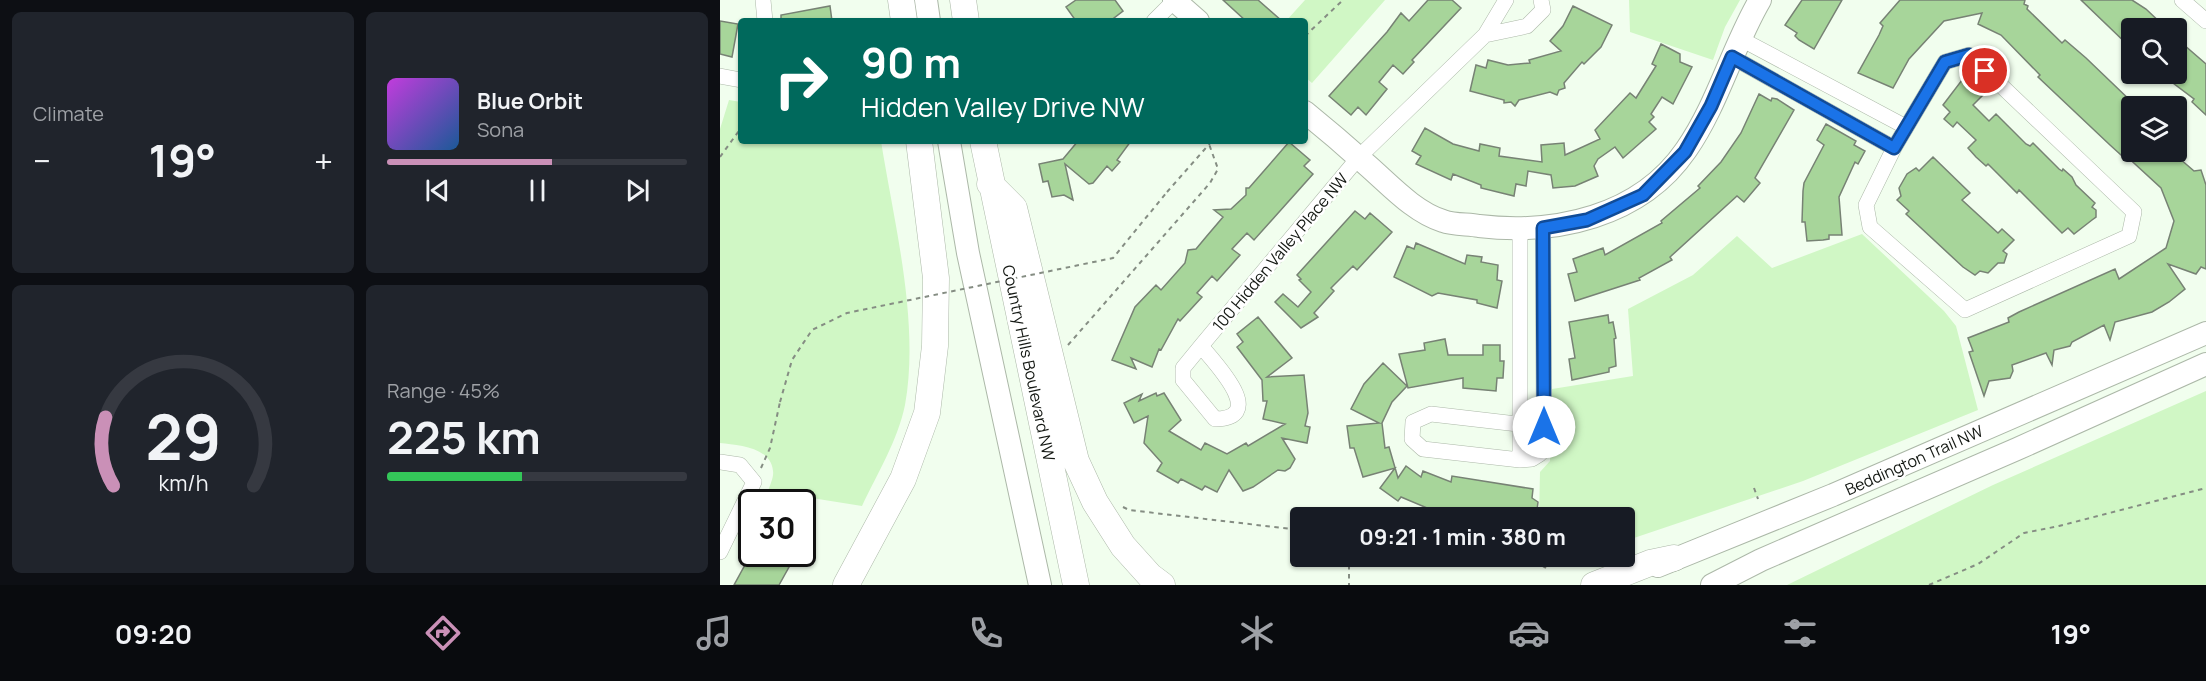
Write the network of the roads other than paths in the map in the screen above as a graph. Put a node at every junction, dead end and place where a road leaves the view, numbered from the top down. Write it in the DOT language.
graph roads {
  1 [pos="763,0"];
  2 [pos="902,0"];
  3 [pos="926,0"];
  4 [pos="963,0"];
  5 [pos="1174,0"];
  6 [pos="1506,0"];
  7 [pos="1540,0"];
  8 [pos="1760,0"];
  9 [pos="2182,0"];
  10 [pos="765,18"];
  11 [pos="904,18"];
  12 [pos="929,18"];
  13 [pos="966,18"];
  14 [pos="1157,18"];
  15 [pos="1195,18"];
  16 [pos="2206,21"];
  17 [pos="1485,35"];
  18 [pos="1736,47"];
  19 [pos="720,76"];
  20 [pos="738,79"];
  21 [pos="1308,114"];
  22 [pos="1906,128"];
  23 [pos="919,144"];
  24 [pos="950,144"];
  25 [pos="983,144"];
  26 [pos="1894,148"];
  27 [pos="1359,157"];
  28 [pos="990,184"];
  29 [pos="1520,228"];
  30 [pos="1543,228"];
  31 [pos="2206,333"];
  32 [pos="1201,346"];
  33 [pos="2206,364"];
  34 [pos="1521,425"];
  35 [pos="1544,427"];
  36 [pos="1520,460"];
  37 [pos="720,462"];
  38 [pos="720,552"];
  39 [pos="1674,558"];
  40 [pos="1741,572"];
  41 [pos="846,585"];
  42 [pos="1040,585"];
  43 [pos="1076,585"];
  44 [pos="1162,585"];
  45 [pos="1594,585"];
  46 [pos="1621,585"];
  47 [pos="1712,585"];
  48 [pos="1721,585"];
  1 -- 10 [label="street"];
  2 -- 11 [label="main road"];
  3 -- 12 [label="main road"];
  4 -- 13 [label="main road"];
  5 -- 14 [label="street"];
  5 -- 15 [label="main road"];
  6 -- 17 [label="street, 100 Hidden Valley Place NW"];
  7 -- 17 [label="street"];
  8 -- 18 [label="main road"];
  9 -- 16 [label="street"];
  17 -- 27 [label="street, 100 Hidden Valley Place NW"];
  18 -- 22 [label="street"];
  18 -- 26 [label="street"];
  18 -- 30 [label="main road"];
  19 -- 20 [label="street"];
  21 -- 27 [label="main road"];
  22 -- 26 [label="street"];
  22 -- 26 [label="street"];
  23 -- 41 [label="main road"];
  24 -- 42 [label="main road"];
  25 -- 28 [label="main road, Country Hills Boulevard NW"];
  27 -- 29 [label="main road"];
  27 -- 32 [label="street, 100 Hidden Valley Place NW"];
  28 -- 43 [label="main road, Country Hills Boulevard NW"];
  28 -- 44 [label="main road"];
  29 -- 30 [label="main road"];
  29 -- 34 [label="street"];
  30 -- 35 [label="street"];
  31 -- 39 [label="main road, Beddington Trail NW"];
  32 -- 32 [label="street, 100 Hidden Valley Place NW"];
  33 -- 40 [label="main road, Beddington Trail NW"];
  34 -- 35 [label="street"];
  34 -- 36 [label="street"];
  34 -- 36 [label="street"];
  35 -- 36 [label="street"];
  37 -- 38 [label="street"];
  39 -- 45 [label="main road"];
  39 -- 46 [label="main road, Beddington Trail NW"];
  40 -- 47 [label="main road, Beddington Trail NW"];
  40 -- 48 [label="main road"];
}
